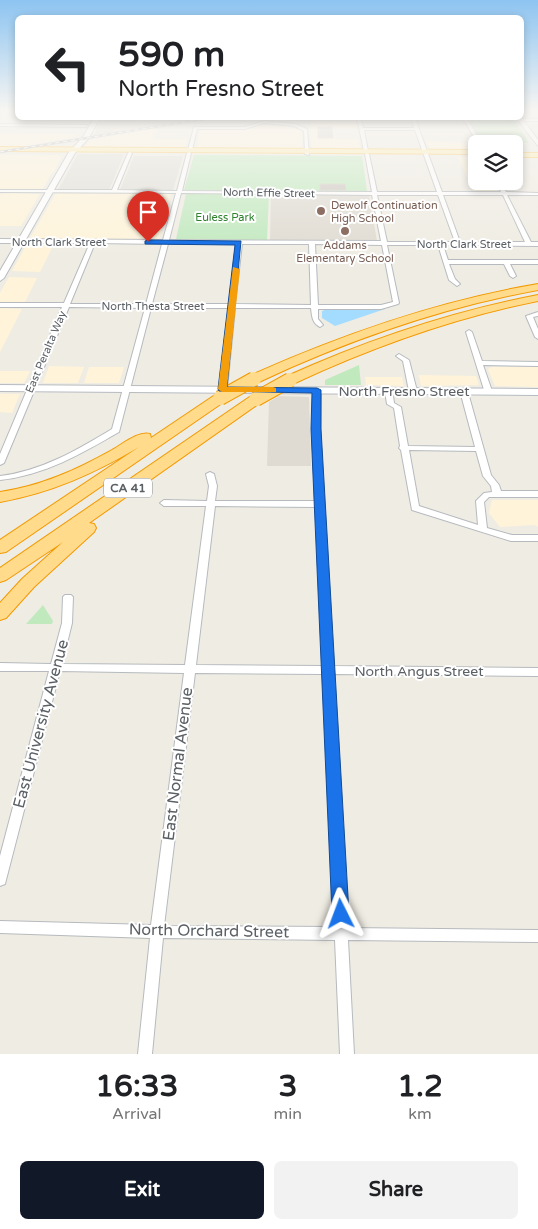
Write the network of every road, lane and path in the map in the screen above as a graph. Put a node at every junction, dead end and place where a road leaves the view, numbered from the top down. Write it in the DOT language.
graph roads {
  1 [pos="68,160"];
  2 [pos="127,160"];
  3 [pos="188,160"];
  4 [pos="367,160"];
  5 [pos="428,160"];
  6 [pos="503,190"];
  7 [pos="0,191"];
  8 [pos="50,192"];
  9 [pos="114,192"];
  10 [pos="179,192"];
  11 [pos="374,194"];
  12 [pos="440,194"];
  13 [pos="505,194"];
  14 [pos="538,194"];
  15 [pos="0,241"];
  16 [pos="21,241"];
  17 [pos="93,242"];
  18 [pos="166,242"];
  19 [pos="238,243"];
  20 [pos="312,243"];
  21 [pos="385,244"];
  22 [pos="440,244"];
  23 [pos="458,244"];
  24 [pos="529,244"];
  25 [pos="538,244"];
  26 [pos="446,262"];
  27 [pos="506,262"];
  28 [pos="538,262"];
  29 [pos="512,276"];
  30 [pos="0,278"];
  31 [pos="458,284"];
  32 [pos="538,287"];
  33 [pos="538,298"];
  34 [pos="396,302"];
  35 [pos="0,305"];
  36 [pos="67,305"];
  37 [pos="150,306"];
  38 [pos="232,306"];
  39 [pos="314,307"];
  40 [pos="538,314"];
  41 [pos="320,325"];
  42 [pos="469,332"];
  43 [pos="538,337"];
  44 [pos="400,356"];
  45 [pos="479,363"];
  46 [pos="538,364"];
  47 [pos="254,379"];
  48 [pos="290,380"];
  49 [pos="0,388"];
  50 [pos="31,388"];
  51 [pos="127,388"];
  52 [pos="317,390"];
  53 [pos="389,391"];
  54 [pos="413,391"];
  55 [pos="488,391"];
  56 [pos="464,392"];
  57 [pos="538,392"];
  58 [pos="221,393"];
  59 [pos="256,399"];
  60 [pos="217,425"];
  61 [pos="403,448"];
  62 [pos="480,449"];
  63 [pos="0,463"];
  64 [pos="210,474"];
  65 [pos="0,478"];
  66 [pos="497,494"];
  67 [pos="538,494"];
  68 [pos="0,497"];
  69 [pos="164,502"];
  70 [pos="211,503"];
  71 [pos="320,504"];
  72 [pos="483,530"];
  73 [pos="538,539"];
  74 [pos="0,548"];
  75 [pos="0,576"];
  76 [pos="68,597"];
  77 [pos="0,614"];
  78 [pos="0,666"];
  79 [pos="55,667"];
  80 [pos="190,669"];
  81 [pos="328,670"];
  82 [pos="538,672"];
  83 [pos="0,880"];
  84 [pos="0,927"];
  85 [pos="157,932"];
  86 [pos="342,933"];
  87 [pos="538,936"];
  88 [pos="145,1054"];
  89 [pos="347,1054"];
  1 -- 8 [label="main road"];
  2 -- 9 [label="street"];
  3 -- 10 [label="street"];
  4 -- 11 [label="street"];
  5 -- 12 [label="street"];
  6 -- 13 [label="street"];
  7 -- 8 [label="street, North Effie Street"];
  8 -- 9 [label="street, North Effie Street"];
  8 -- 16 [label="main road"];
  9 -- 10 [label="street, North Effie Street"];
  10 -- 11 [label="street, North Effie Street"];
  10 -- 18 [label="street"];
  11 -- 12 [label="street, North Effie Street"];
  11 -- 21 [label="street"];
  12 -- 13 [label="street, North Effie Street"];
  12 -- 23 [label="street"];
  13 -- 14 [label="street, North Effie Street"];
  13 -- 24 [label="street"];
  15 -- 16 [label="street, North Clark Street"];
  16 -- 17 [label="street, North Clark Street"];
  16 -- 30 [label="main road"];
  17 -- 18 [label="street, North Clark Street"];
  17 -- 36 [label="street, East Peralta Way"];
  18 -- 19 [label="street, North Clark Street"];
  18 -- 37 [label="street"];
  19 -- 20 [label="street, North Clark Street"];
  19 -- 38 [label="street"];
  20 -- 21 [label="street, North Clark Street"];
  20 -- 39 [label="street"];
  21 -- 22 [label="street, North Clark Street"];
  21 -- 34 [label="street"];
  22 -- 23 [label="street, North Clark Street"];
  22 -- 26 [label="street"];
  23 -- 24 [label="street, North Clark Street"];
  24 -- 25 [label="street, North Clark Street"];
  26 -- 27 [label="street"];
  26 -- 31 [label="street"];
  27 -- 28 [label="street"];
  27 -- 29 [label="street"];
  32 -- 47 [label="highway, CA 41"];
  33 -- 48 [label="highway, CA 41"];
  34 -- 39 [label="street, North Thesta Street"];
  35 -- 36 [label="street, North Thesta Street"];
  36 -- 37 [label="street, North Thesta Street"];
  36 -- 50 [label="street, East Peralta Way"];
  37 -- 38 [label="street, North Thesta Street"];
  37 -- 51 [label="street"];
  38 -- 39 [label="street, North Thesta Street"];
  38 -- 58 [label="street"];
  39 -- 41 [label="street"];
  40 -- 43 [label="street"];
  42 -- 45 [label="street"];
  44 -- 54 [label="street"];
  45 -- 46 [label="street"];
  45 -- 55 [label="street"];
  47 -- 58 [label="highway, CA 41, bridge"];
  48 -- 59 [label="highway, CA 41, bridge"];
  49 -- 50 [label="main road, North Fresno Street"];
  50 -- 51 [label="main road, North Fresno Street"];
  50 -- 63 [label="street, East Peralta Way"];
  51 -- 58 [label="main road, North Fresno Street"];
  51 -- 65 [label="street"];
  52 -- 53 [label="main road, North Fresno Street"];
  52 -- 58 [label="main road, North Fresno Street"];
  52 -- 71 [label="street"];
  53 -- 54 [label="main road, North Fresno Street"];
  53 -- 61 [label="street"];
  54 -- 56 [label="main road, North Fresno Street"];
  55 -- 56 [label="main road, North Fresno Street"];
  55 -- 57 [label="main road, North Fresno Street"];
  56 -- 62 [label="street"];
  58 -- 68 [label="highway"];
  58 -- 74 [label="highway, CA 41"];
  59 -- 60 [label="highway, CA 41"];
  60 -- 75 [label="highway, CA 41"];
  60 -- 77 [label="highway"];
  61 -- 62 [label="street"];
  61 -- 72 [label="street"];
  62 -- 66 [label="street"];
  64 -- 70 [label="street, East Normal Avenue"];
  66 -- 67 [label="street"];
  66 -- 72 [label="street"];
  69 -- 70 [label="street"];
  70 -- 71 [label="street"];
  70 -- 80 [label="street, East Normal Avenue"];
  71 -- 81 [label="street"];
  72 -- 73 [label="street"];
  76 -- 79 [label="street, East University Avenue"];
  78 -- 79 [label="street, North Angus Street"];
  79 -- 80 [label="street, North Angus Street"];
  79 -- 83 [label="street, East University Avenue"];
  80 -- 81 [label="street, North Angus Street"];
  80 -- 85 [label="street, East Normal Avenue"];
  81 -- 82 [label="street, North Angus Street"];
  81 -- 86 [label="street"];
  84 -- 85 [label="street, North Orchard Street"];
  85 -- 86 [label="street, North Orchard Street"];
  85 -- 88 [label="street, East Normal Avenue"];
  86 -- 87 [label="street, North Orchard Street"];
  86 -- 89 [label="street"];
}
